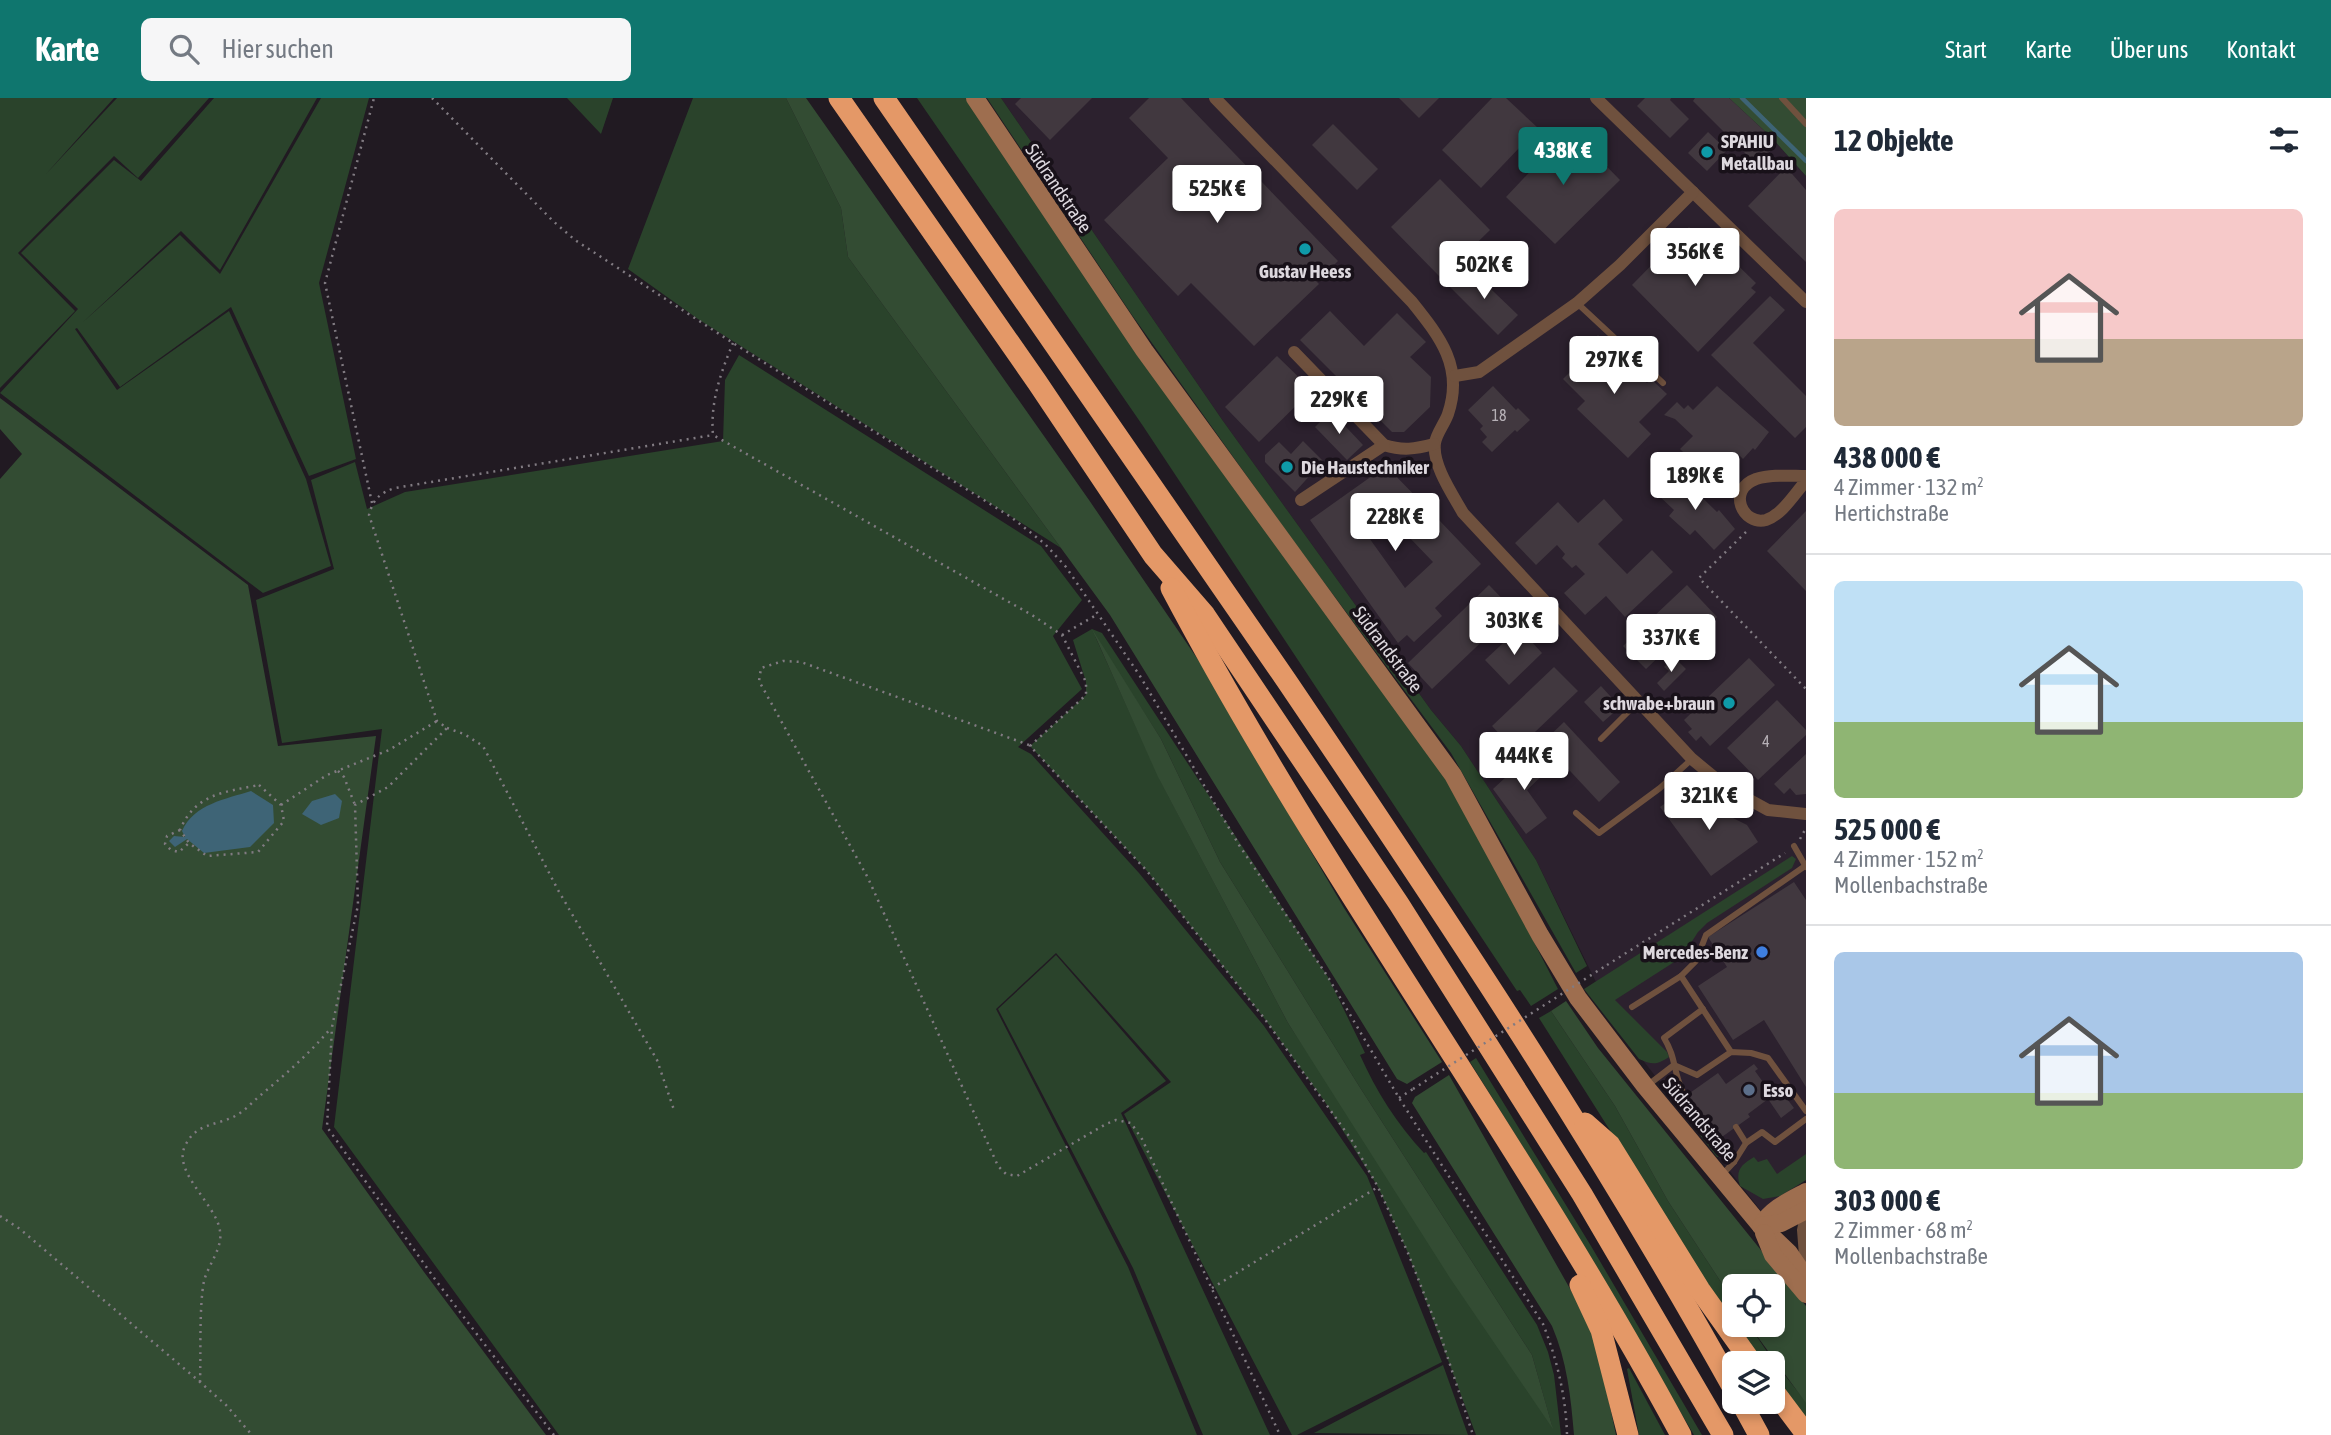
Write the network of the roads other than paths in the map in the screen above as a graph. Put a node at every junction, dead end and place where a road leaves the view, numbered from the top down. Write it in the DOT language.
graph roads {
  1 [pos="839,98"];
  2 [pos="884,98"];
  3 [pos="975,98"];
  4 [pos="1214,98"];
  5 [pos="1595,98"];
  6 [pos="1782,98"];
  7 [pos="1806,124"];
  8 [pos="1693,192"];
  9 [pos="1806,302"];
  10 [pos="1577,303"];
  11 [pos="1294,352"];
  12 [pos="1455,376"];
  13 [pos="1663,383"];
  14 [pos="1434,444"];
  15 [pos="1384,445"];
  16 [pos="1806,476"];
  17 [pos="1806,481"];
  18 [pos="1301,500"];
  19 [pos="1153,555"];
  20 [pos="1639,701"];
  21 [pos="1601,739"];
  22 [pos="1692,759"];
  23 [pos="1576,813"];
  24 [pos="1806,814"];
  25 [pos="1794,846"];
  26 [pos="1806,866"];
  27 [pos="1681,975"];
  28 [pos="1632,1007"];
  29 [pos="1703,1009"];
  30 [pos="1731,1052"];
  31 [pos="1674,1065"];
  32 [pos="1698,1075"];
  33 [pos="1704,1083"];
  34 [pos="1645,1086"];
  35 [pos="1568,1107"];
  36 [pos="1806,1111"];
  37 [pos="1806,1119"];
  38 [pos="1736,1127"];
  39 [pos="1746,1143"];
  40 [pos="1734,1162"];
  41 [pos="1720,1176"];
  42 [pos="1806,1192"];
  43 [pos="1543,1201"];
  44 [pos="1806,1210"];
  45 [pos="1806,1216"];
  46 [pos="1761,1226"];
  47 [pos="1806,1268"];
  48 [pos="1806,1278"];
  49 [pos="1806,1294"];
  50 [pos="1743,1351"];
  51 [pos="1722,1368"];
  52 [pos="1785,1406"];
  53 [pos="1748,1414"];
  54 [pos="1806,1434"];
  55 [pos="1628,1435"];
  56 [pos="1681,1435"];
  57 [pos="1723,1435"];
  58 [pos="1759,1435"];
  1 -- 19 [label="highway"];
  2 -- 35 [label="highway"];
  3 -- 34 [label="main road, Südrandstraße"];
  4 -- 12 [label="street"];
  5 -- 8 [label="street"];
  6 -- 7 [label="lane"];
  8 -- 9 [label="street"];
  8 -- 10 [label="street"];
  10 -- 12 [label="street"];
  10 -- 13 [label="lane"];
  11 -- 15 [label="street"];
  12 -- 14 [label="street"];
  14 -- 15 [label="street"];
  14 -- 20 [label="street"];
  15 -- 18 [label="street"];
  16 -- 17 [label="street"];
  19 -- 43 [label="highway"];
  19 -- 57 [label="highway"];
  20 -- 21 [label="lane"];
  20 -- 22 [label="street"];
  22 -- 23 [label="lane"];
  22 -- 24 [label="street"];
  25 -- 26 [label="lane"];
  26 -- 27 [label="lane"];
  27 -- 28 [label="lane"];
  27 -- 29 [label="lane"];
  29 -- 30 [label="lane"];
  29 -- 31 [label="lane"];
  30 -- 32 [label="lane"];
  30 -- 36 [label="lane"];
  31 -- 32 [label="lane"];
  31 -- 34 [label="lane"];
  31 -- 40 [label="lane"];
  32 -- 33 [label="lane"];
  34 -- 41 [label="main road, Südrandstraße"];
  35 -- 50 [label="highway"];
  35 -- 51 [label="highway"];
  37 -- 39 [label="lane"];
  38 -- 39 [label="lane"];
  39 -- 40 [label="lane"];
  40 -- 41 [label="lane"];
  41 -- 46 [label="main road, Südrandstraße"];
  42 -- 46 [label="main road"];
  43 -- 55 [label="highway"];
  43 -- 56 [label="highway"];
  44 -- 46 [label="main road"];
  45 -- 47 [label="street"];
  46 -- 48 [label="main road, Südrandstraße"];
  46 -- 49 [label="main road, Südrandstraße"];
  52 -- 54 [label="highway"];
  53 -- 58 [label="highway"];
}
